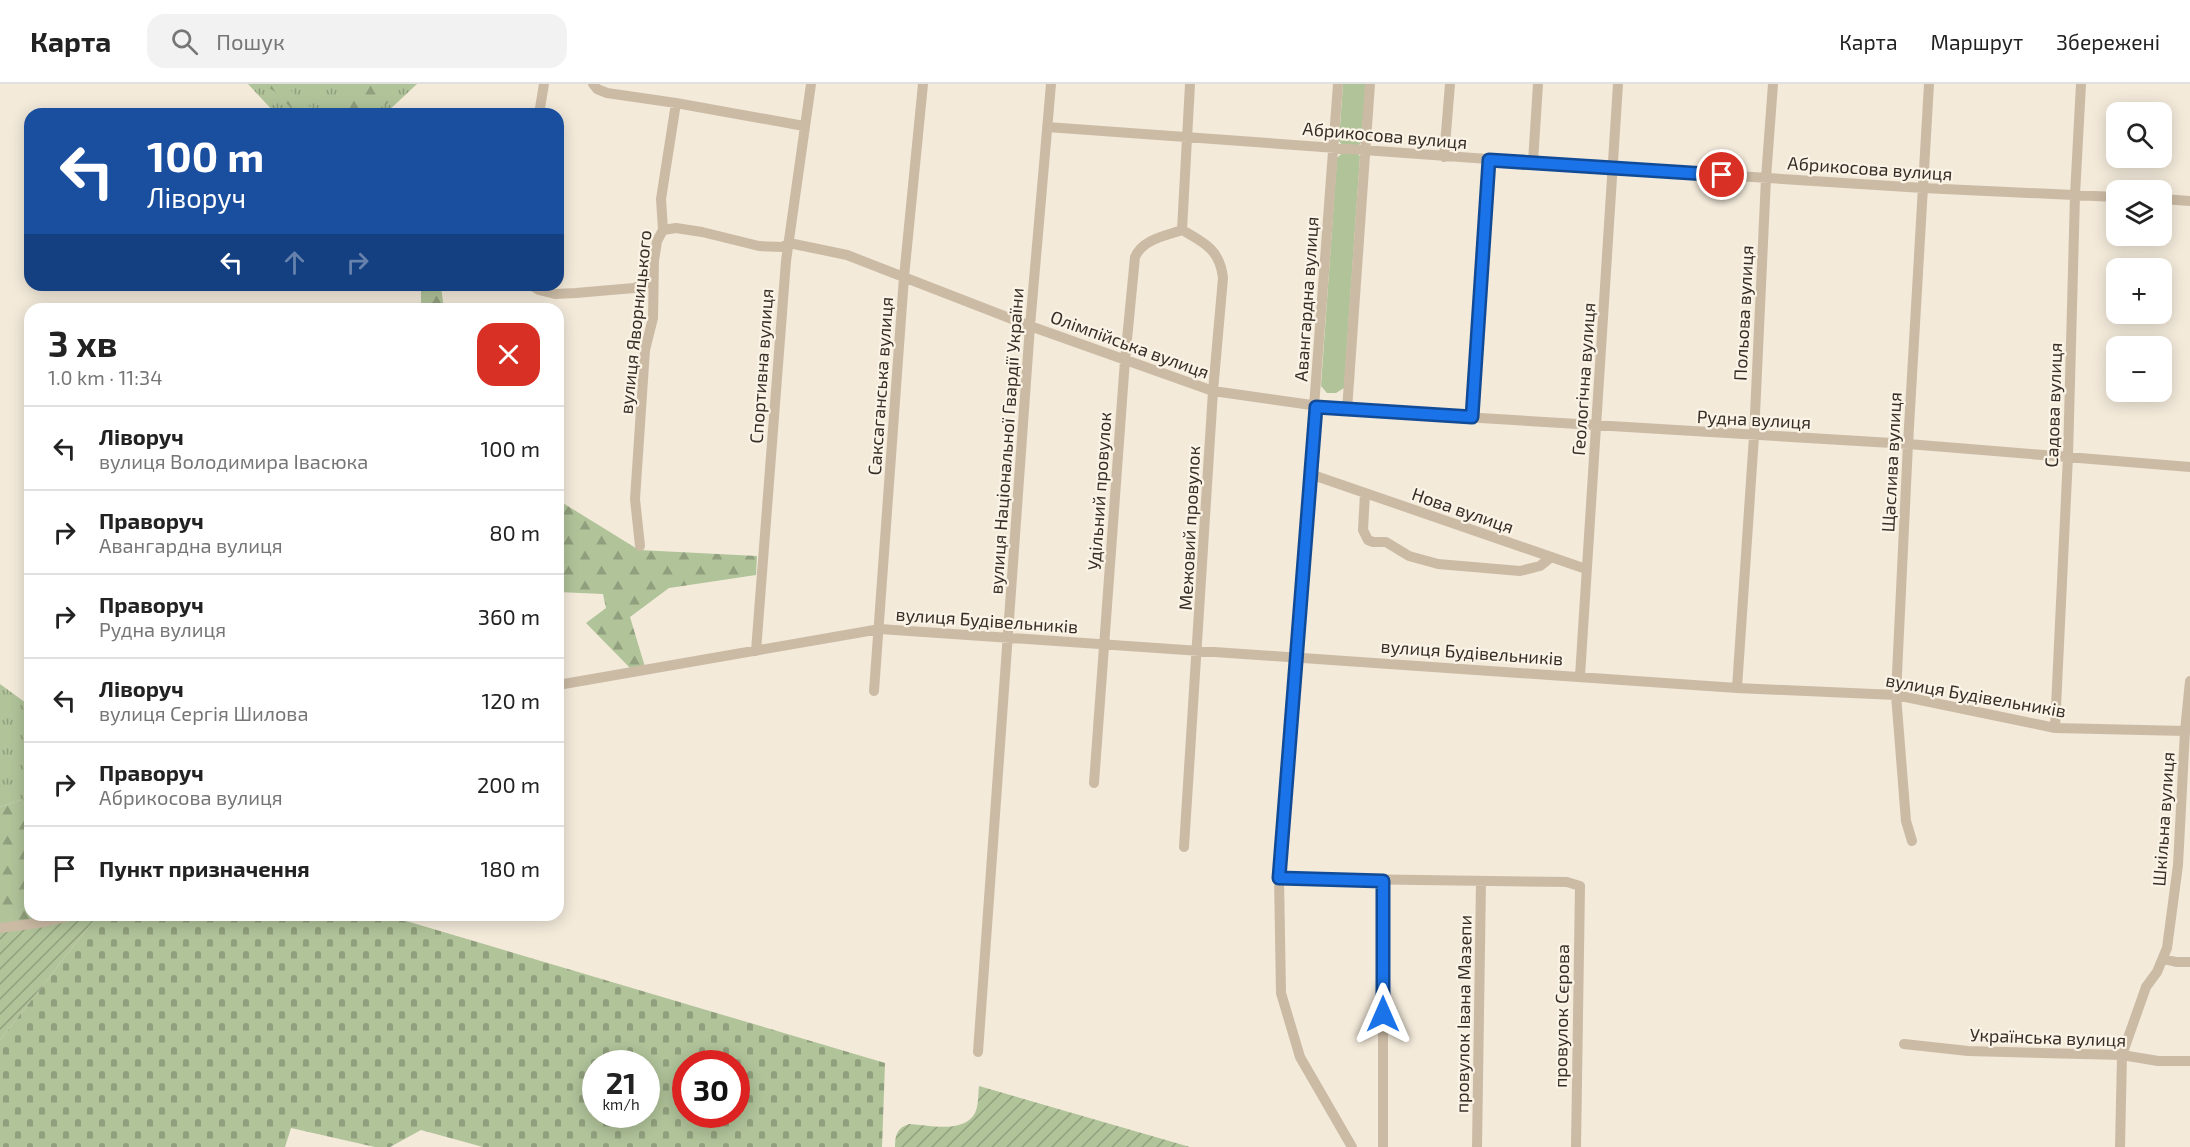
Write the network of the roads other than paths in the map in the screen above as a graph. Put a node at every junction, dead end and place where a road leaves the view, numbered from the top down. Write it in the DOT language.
graph roads {
  1 [pos="544,84"];
  2 [pos="593,84"];
  3 [pos="811,84"];
  4 [pos="923,84"];
  5 [pos="1051,84"];
  6 [pos="1190,84"];
  7 [pos="1338,84"];
  8 [pos="1370,84"];
  9 [pos="1450,84"];
  10 [pos="1538,84"];
  11 [pos="1618,84"];
  12 [pos="1773,84"];
  13 [pos="1929,84"];
  14 [pos="2081,84"];
  15 [pos="676,103"];
  16 [pos="540,108"];
  17 [pos="804,126"];
  18 [pos="1047,126"];
  19 [pos="1188,136"];
  20 [pos="1333,148"];
  21 [pos="1365,151"];
  22 [pos="1444,157"];
  23 [pos="1489,160"];
  24 [pos="1533,162"];
  25 [pos="1612,168"];
  26 [pos="1766,178"];
  27 [pos="1923,188"];
  28 [pos="2075,195"];
  29 [pos="2106,197"];
  30 [pos="2172,200"];
  31 [pos="2190,201"];
  32 [pos="663,230"];
  33 [pos="1182,230"];
  34 [pos="789,243"];
  35 [pos="904,277"];
  36 [pos="653,281"];
  37 [pos="543,291"];
  38 [pos="1030,326"];
  39 [pos="1125,360"];
  40 [pos="1213,392"];
  41 [pos="1316,407"];
  42 [pos="1347,410"];
  43 [pos="1472,417"];
  44 [pos="1597,426"];
  45 [pos="1754,436"];
  46 [pos="1908,444"];
  47 [pos="2068,456"];
  48 [pos="2190,467"];
  49 [pos="1310,474"];
  50 [pos="1365,493"];
  51 [pos="639,546"];
  52 [pos="1550,558"];
  53 [pos="1586,569"];
  54 [pos="880,629"];
  55 [pos="1008,637"];
  56 [pos="1104,645"];
  57 [pos="756,651"];
  58 [pos="1198,651"];
  59 [pos="1296,657"];
  60 [pos="1580,676"];
  61 [pos="2190,681"];
  62 [pos="564,685"];
  63 [pos="1737,688"];
  64 [pos="874,692"];
  65 [pos="1896,695"];
  66 [pos="2189,718"];
  67 [pos="2055,728"];
  68 [pos="2185,731"];
  69 [pos="1094,783"];
  70 [pos="1912,840"];
  71 [pos="1184,847"];
  72 [pos="1279,878"];
  73 [pos="1383,881"];
  74 [pos="1481,881"];
  75 [pos="49,921"];
  76 [pos="0,928"];
  77 [pos="2164,959"];
  78 [pos="2190,962"];
  79 [pos="1904,1044"];
  80 [pos="978,1052"];
  81 [pos="2122,1055"];
  82 [pos="2190,1060"];
  83 [pos="1352,1147"];
  84 [pos="1383,1147"];
  85 [pos="1477,1147"];
  86 [pos="1576,1147"];
  87 [pos="2120,1147"];
  1 -- 16 [label="street"];
  2 -- 15 [label="street"];
  3 -- 17 [label="street, Спортивна вулиця"];
  4 -- 35 [label="street, Саксаганська вулиця"];
  5 -- 18 [label="street, вулиця Національної Гвардії України"];
  6 -- 19 [label="street"];
  7 -- 20 [label="street, Авангардна вулиця"];
  8 -- 21 [label="street"];
  9 -- 22 [label="street"];
  10 -- 24 [label="street"];
  11 -- 25 [label="street, Геологічна вулиця"];
  12 -- 26 [label="street, Польова вулиця"];
  13 -- 27 [label="street, Щаслива вулиця"];
  14 -- 28 [label="street, Садова вулиця"];
  15 -- 17 [label="street"];
  15 -- 32 [label="street, вулиця Яворницького"];
  17 -- 34 [label="street, Спортивна вулиця"];
  18 -- 19 [label="street, Абрикосова вулиця"];
  18 -- 38 [label="street, вулиця Національної Гвардії України"];
  19 -- 20 [label="street, Абрикосова вулиця"];
  19 -- 33 [label="street"];
  20 -- 21 [label="street, Абрикосова вулиця"];
  20 -- 41 [label="street, Авангардна вулиця"];
  21 -- 22 [label="street, Абрикосова вулиця"];
  21 -- 42 [label="street"];
  22 -- 23 [label="street, Абрикосова вулиця"];
  23 -- 24 [label="street, Абрикосова вулиця"];
  23 -- 43 [label="street"];
  24 -- 25 [label="street, Абрикосова вулиця"];
  25 -- 26 [label="street, Абрикосова вулиця"];
  25 -- 44 [label="street, Геологічна вулиця"];
  26 -- 27 [label="street, Абрикосова вулиця"];
  26 -- 45 [label="street, Польова вулиця"];
  27 -- 28 [label="street, Абрикосова вулиця"];
  27 -- 46 [label="street, Щаслива вулиця"];
  28 -- 29 [label="street, Абрикосова вулиця"];
  28 -- 47 [label="street, Садова вулиця"];
  30 -- 31 [label="street"];
  32 -- 34 [label="street, Олімпійська вулиця"];
  32 -- 36 [label="street, вулиця Яворницького"];
  33 -- 39 [label="street, Удільний провулок"];
  33 -- 40 [label="street, Межовий провулок"];
  34 -- 35 [label="street, Олімпійська вулиця"];
  34 -- 57 [label="street, Спортивна вулиця"];
  35 -- 38 [label="street, Олімпійська вулиця"];
  35 -- 54 [label="street, Саксаганська вулиця"];
  36 -- 37 [label="street"];
  36 -- 51 [label="street, вулиця Яворницького"];
  38 -- 39 [label="street, Олімпійська вулиця"];
  38 -- 55 [label="street, вулиця Національної Гвардії України"];
  39 -- 40 [label="street, Олімпійська вулиця"];
  39 -- 56 [label="street, Удільний провулок"];
  40 -- 41 [label="street, Олімпійська вулиця"];
  40 -- 58 [label="street, Межовий провулок"];
  41 -- 42 [label="street, Рудна вулиця"];
  41 -- 49 [label="street, Авангардна вулиця"];
  42 -- 43 [label="street, Рудна вулиця"];
  43 -- 44 [label="street, Рудна вулиця"];
  44 -- 45 [label="street, Рудна вулиця"];
  44 -- 53 [label="street, Геологічна вулиця"];
  45 -- 46 [label="street, Рудна вулиця"];
  45 -- 63 [label="street, Польова вулиця"];
  46 -- 47 [label="street, Рудна вулиця"];
  46 -- 65 [label="street, Щаслива вулиця"];
  47 -- 48 [label="street, Рудна вулиця"];
  47 -- 67 [label="street, Садова вулиця"];
  49 -- 50 [label="street, Нова вулиця"];
  49 -- 59 [label="street, Авангардна вулиця"];
  50 -- 52 [label="street, Нова вулиця"];
  50 -- 52 [label="street"];
  52 -- 53 [label="street, Нова вулиця"];
  53 -- 60 [label="street, Геологічна вулиця"];
  54 -- 55 [label="street, вулиця Будівельників"];
  54 -- 57 [label="street, вулиця Будівельників"];
  54 -- 64 [label="street, Саксаганська вулиця"];
  55 -- 56 [label="street, вулиця Будівельників"];
  55 -- 80 [label="street, вулиця Національної Гвардії України"];
  56 -- 58 [label="street, вулиця Будівельників"];
  56 -- 69 [label="street, Удільний провулок"];
  57 -- 62 [label="street, вулиця Будівельників"];
  58 -- 59 [label="street, вулиця Будівельників"];
  58 -- 71 [label="street, Межовий провулок"];
  59 -- 60 [label="street, вулиця Будівельників"];
  59 -- 72 [label="street, Авангардна вулиця"];
  60 -- 63 [label="street, вулиця Будівельників"];
  61 -- 66 [label="street, Шкільна вулиця"];
  63 -- 65 [label="street, вулиця Будівельників"];
  65 -- 67 [label="street, вулиця Будівельників"];
  65 -- 70 [label="street, Щаслива вулиця"];
  66 -- 68 [label="street, Шкільна вулиця"];
  67 -- 68 [label="street, вулиця Будівельників"];
  68 -- 77 [label="street, Шкільна вулиця"];
  72 -- 73 [label="street"];
  72 -- 83 [label="street, Авангардна вулиця"];
  73 -- 74 [label="street"];
  73 -- 84 [label="street"];
  74 -- 85 [label="street, провулок Івана Мазепи"];
  74 -- 86 [label="street, провулок Сєрова"];
  75 -- 76 [label="street"];
  77 -- 78 [label="street"];
  77 -- 81 [label="street"];
  79 -- 81 [label="street, Українська вулиця"];
  81 -- 82 [label="street, Українська вулиця"];
  81 -- 87 [label="street"];
}
